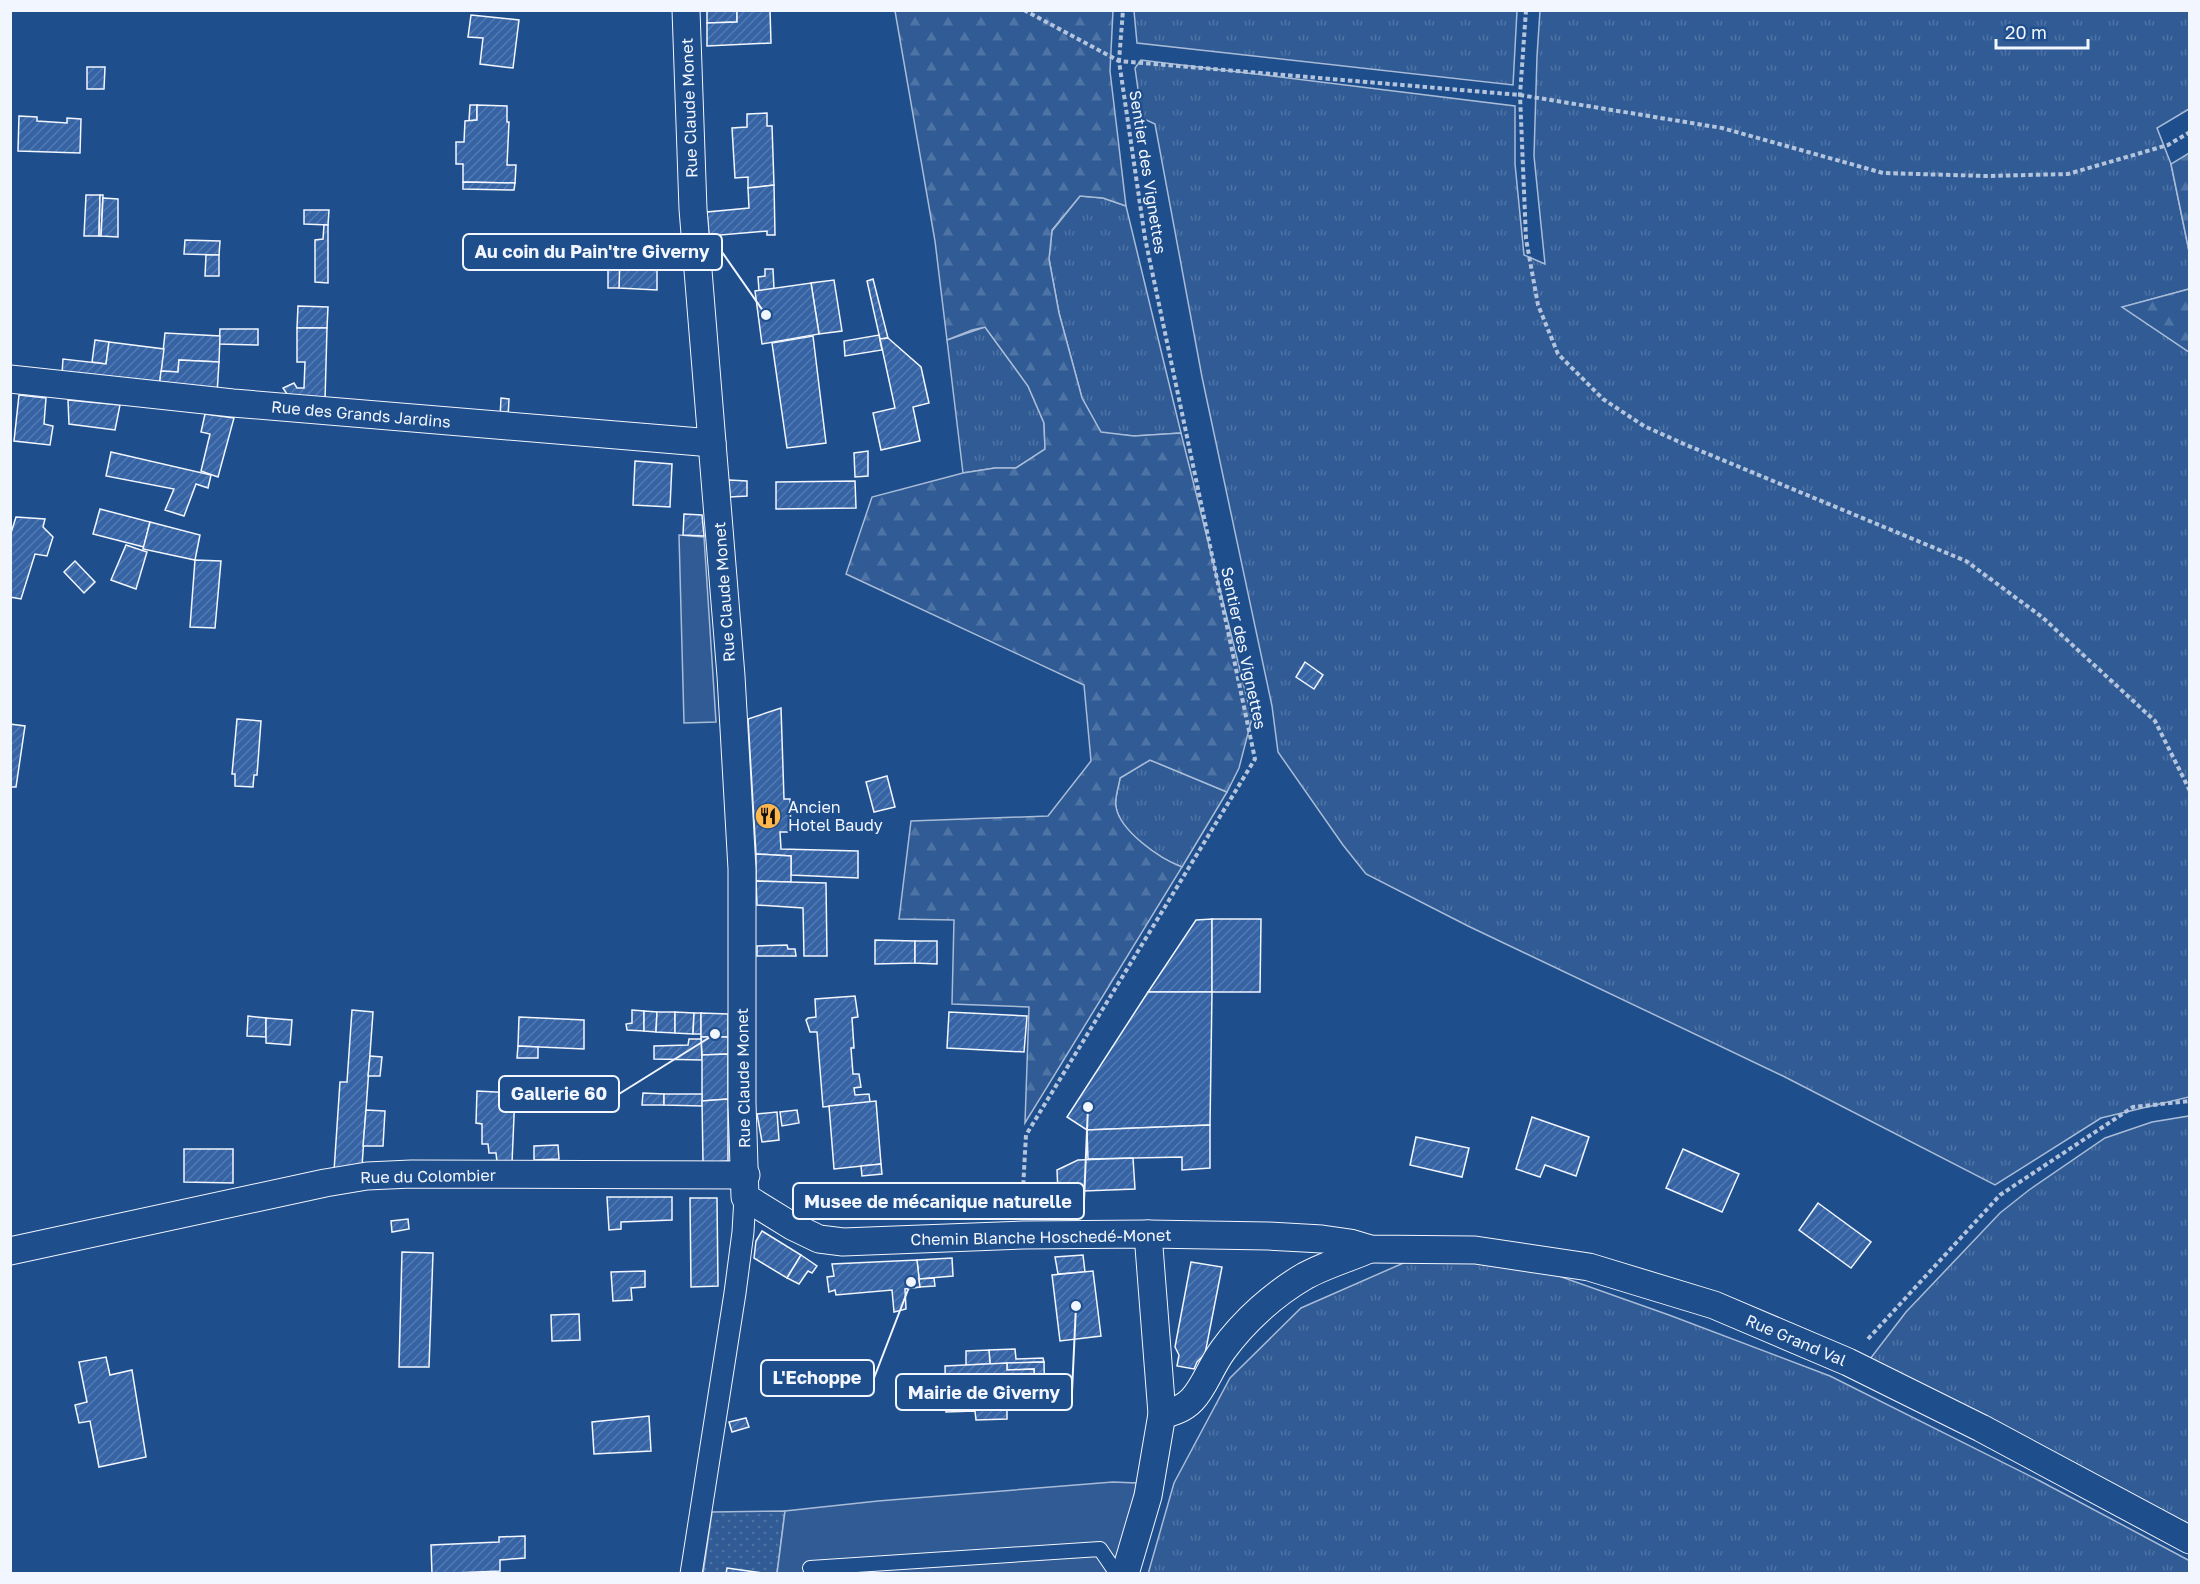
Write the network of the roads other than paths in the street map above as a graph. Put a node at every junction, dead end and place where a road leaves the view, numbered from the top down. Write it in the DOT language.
graph roads {
  1 [pos="686,10"];
  2 [pos="10,379"];
  3 [pos="712,444"];
  4 [pos="745,1186"];
  5 [pos="1148,1234"];
  6 [pos="1370,1249"];
  7 [pos="10,1251"];
  8 [pos="1162,1414"];
  9 [pos="2190,1540"];
  10 [pos="810,1568"];
  11 [pos="691,1574"];
  12 [pos="1117,1574"];
  13 [pos="1125,1574"];
  1 -- 3 [label="street, Rue Claude Monet"];
  2 -- 3 [label="street, Rue des Grands Jardins"];
  3 -- 4 [label="street, Rue Claude Monet"];
  4 -- 5 [label="street, Chemin Blanche Hoschedé-Monet"];
  4 -- 7 [label="street, Rue du Colombier"];
  4 -- 11 [label="street, Rue Claude Monet"];
  5 -- 6 [label="street, Chemin Blanche Hoschedé-Monet"];
  5 -- 8 [label="street"];
  6 -- 8 [label="street"];
  6 -- 9 [label="street, Rue Grand Val"];
  8 -- 13 [label="street"];
  10 -- 12 [label="lane"];
}
